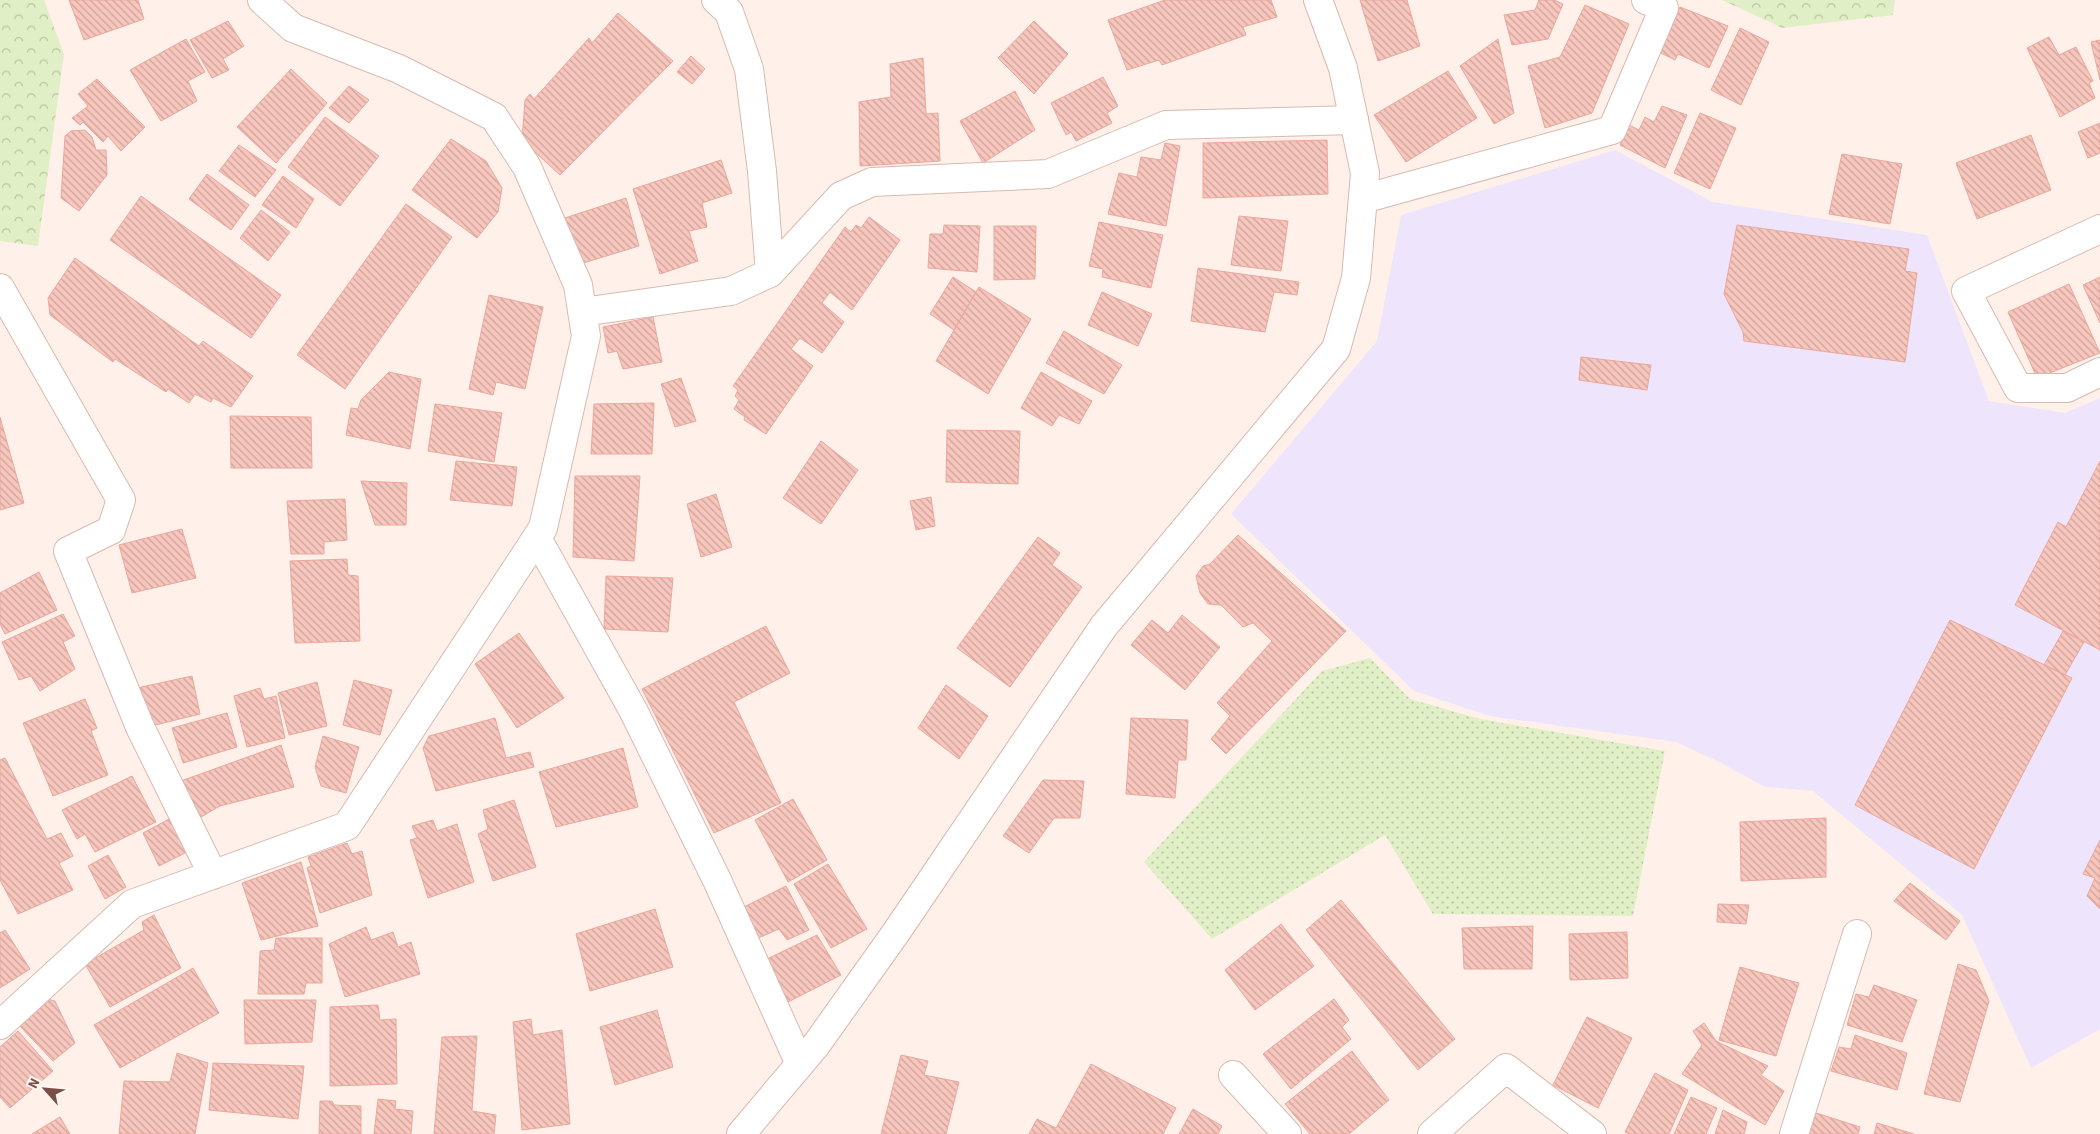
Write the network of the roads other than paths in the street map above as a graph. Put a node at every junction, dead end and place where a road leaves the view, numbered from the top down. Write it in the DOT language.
graph roads {
  1 [pos="262,0"];
  2 [pos="716,0"];
  3 [pos="1318,0"];
  4 [pos="1646,0"];
  5 [pos="1354,120"];
  6 [pos="1363,199"];
  7 [pos="2100,229"];
  8 [pos="770,273"];
  9 [pos="0,288"];
  10 [pos="582,312"];
  11 [pos="2100,372"];
  12 [pos="537,538"];
  13 [pos="213,875"];
  14 [pos="1857,934"];
  15 [pos="0,1025"];
  16 [pos="800,1064"];
  17 [pos="1234,1075"];
  18 [pos="742,1134"];
  19 [pos="1287,1134"];
  20 [pos="1432,1134"];
  21 [pos="1592,1134"];
  22 [pos="1794,1134"];
  1 -- 10 [label="street"];
  2 -- 8 [label="street"];
  3 -- 5 [label="street"];
  4 -- 6 [label="street"];
  5 -- 6 [label="street"];
  5 -- 8 [label="street"];
  6 -- 16 [label="street"];
  7 -- 11 [label="street"];
  8 -- 10 [label="street"];
  9 -- 13 [label="street"];
  10 -- 12 [label="street"];
  12 -- 13 [label="street"];
  12 -- 16 [label="street"];
  13 -- 15 [label="street"];
  14 -- 22 [label="street"];
  16 -- 18 [label="street"];
  17 -- 19 [label="street"];
  20 -- 21 [label="street"];
}
